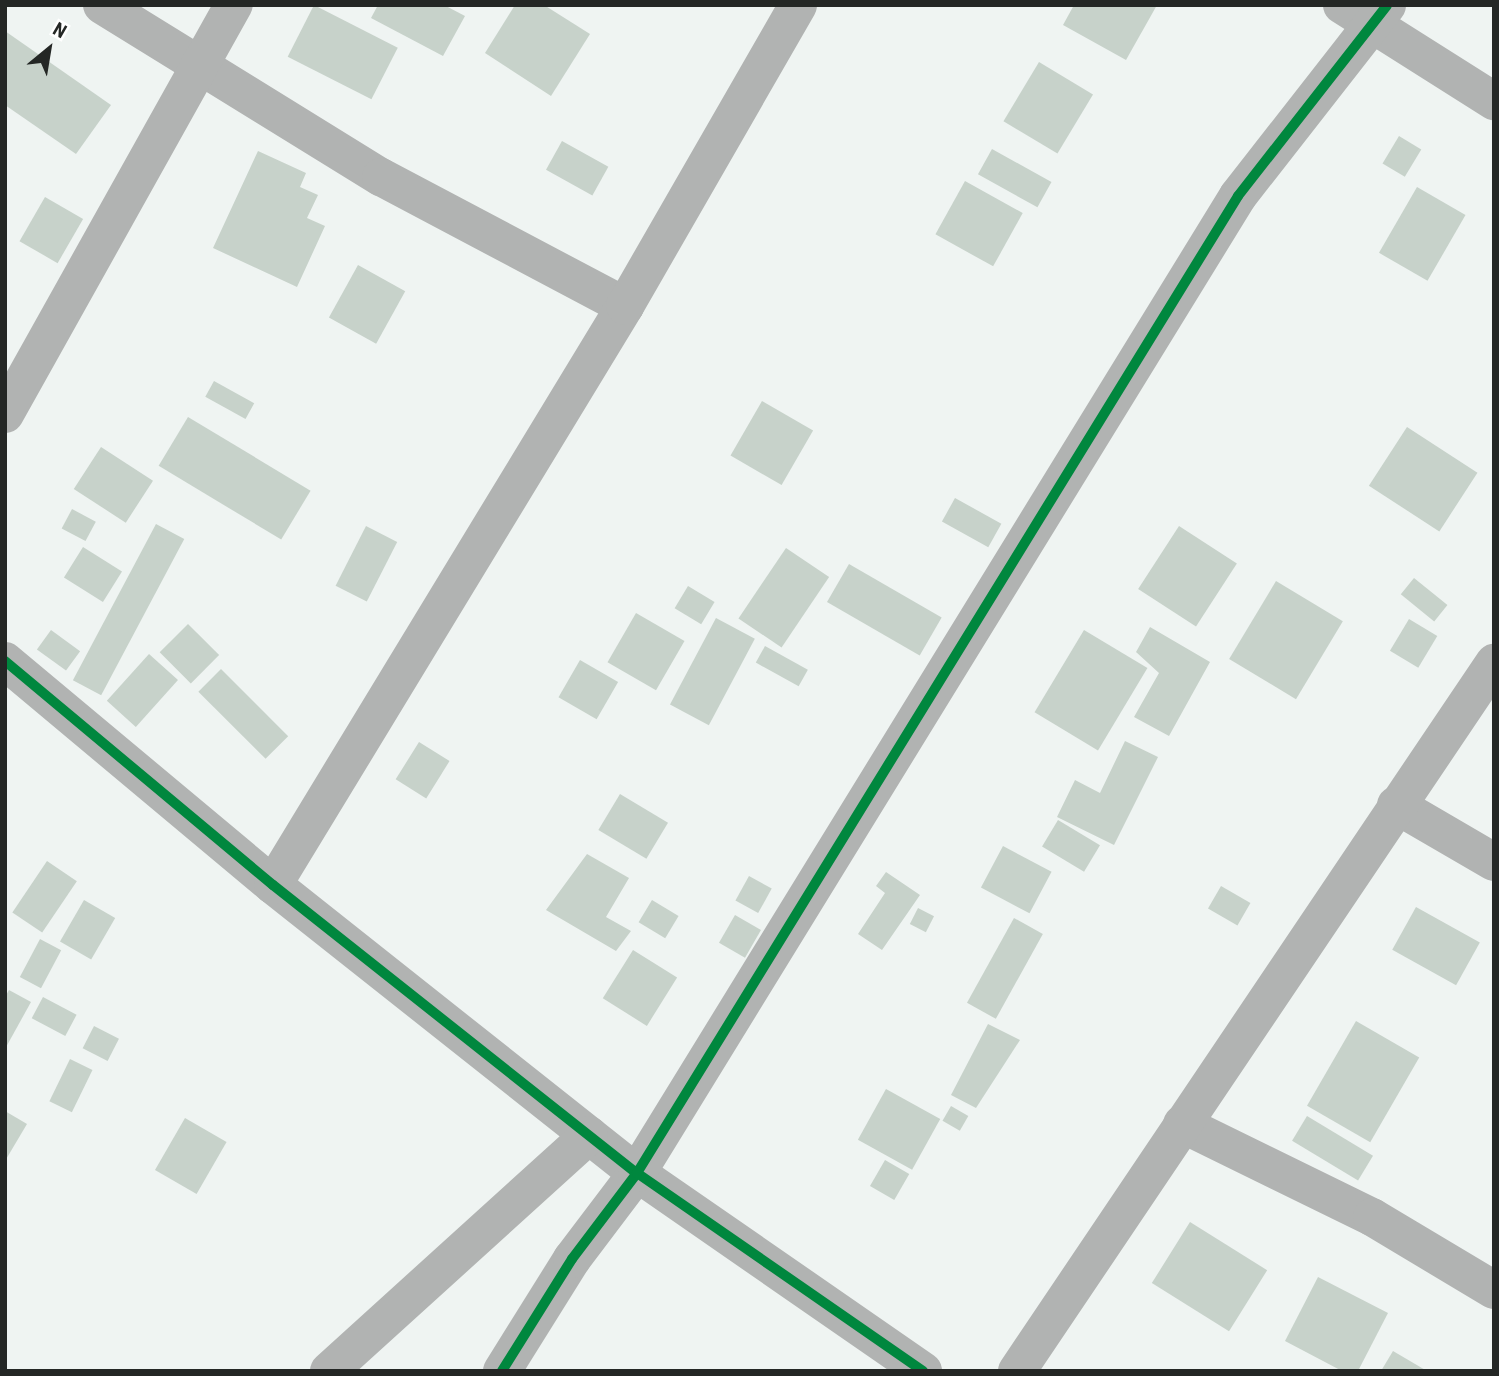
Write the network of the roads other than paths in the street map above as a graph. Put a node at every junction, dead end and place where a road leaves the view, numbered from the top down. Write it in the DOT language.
graph roads {
  1 [pos="102,5"];
  2 [pos="234,5"];
  3 [pos="798,5"];
  4 [pos="1367,12"];
  5 [pos="200,64"];
  6 [pos="1494,100"];
  7 [pos="625,306"];
  8 [pos="5,414"];
  9 [pos="5,661"];
  10 [pos="1494,663"];
  11 [pos="1396,805"];
  12 [pos="1494,862"];
  13 [pos="273,886"];
  14 [pos="1182,1124"];
  15 [pos="589,1135"];
  16 [pos="638,1173"];
  17 [pos="1494,1290"];
  18 [pos="329,1371"];
  19 [pos="502,1371"];
  20 [pos="923,1371"];
  21 [pos="1017,1371"];
  1 -- 5 [label="street"];
  2 -- 5 [label="street"];
  3 -- 7 [label="street"];
  4 -- 6 [label="street"];
  4 -- 16 [label="street"];
  5 -- 7 [label="street"];
  5 -- 8 [label="street"];
  7 -- 13 [label="street"];
  9 -- 13 [label="street"];
  10 -- 11 [label="street"];
  11 -- 12 [label="street"];
  11 -- 14 [label="street"];
  13 -- 15 [label="street"];
  14 -- 17 [label="street"];
  14 -- 21 [label="street"];
  15 -- 16 [label="street"];
  15 -- 18 [label="street"];
  16 -- 19 [label="street"];
  16 -- 20 [label="street"];
}
